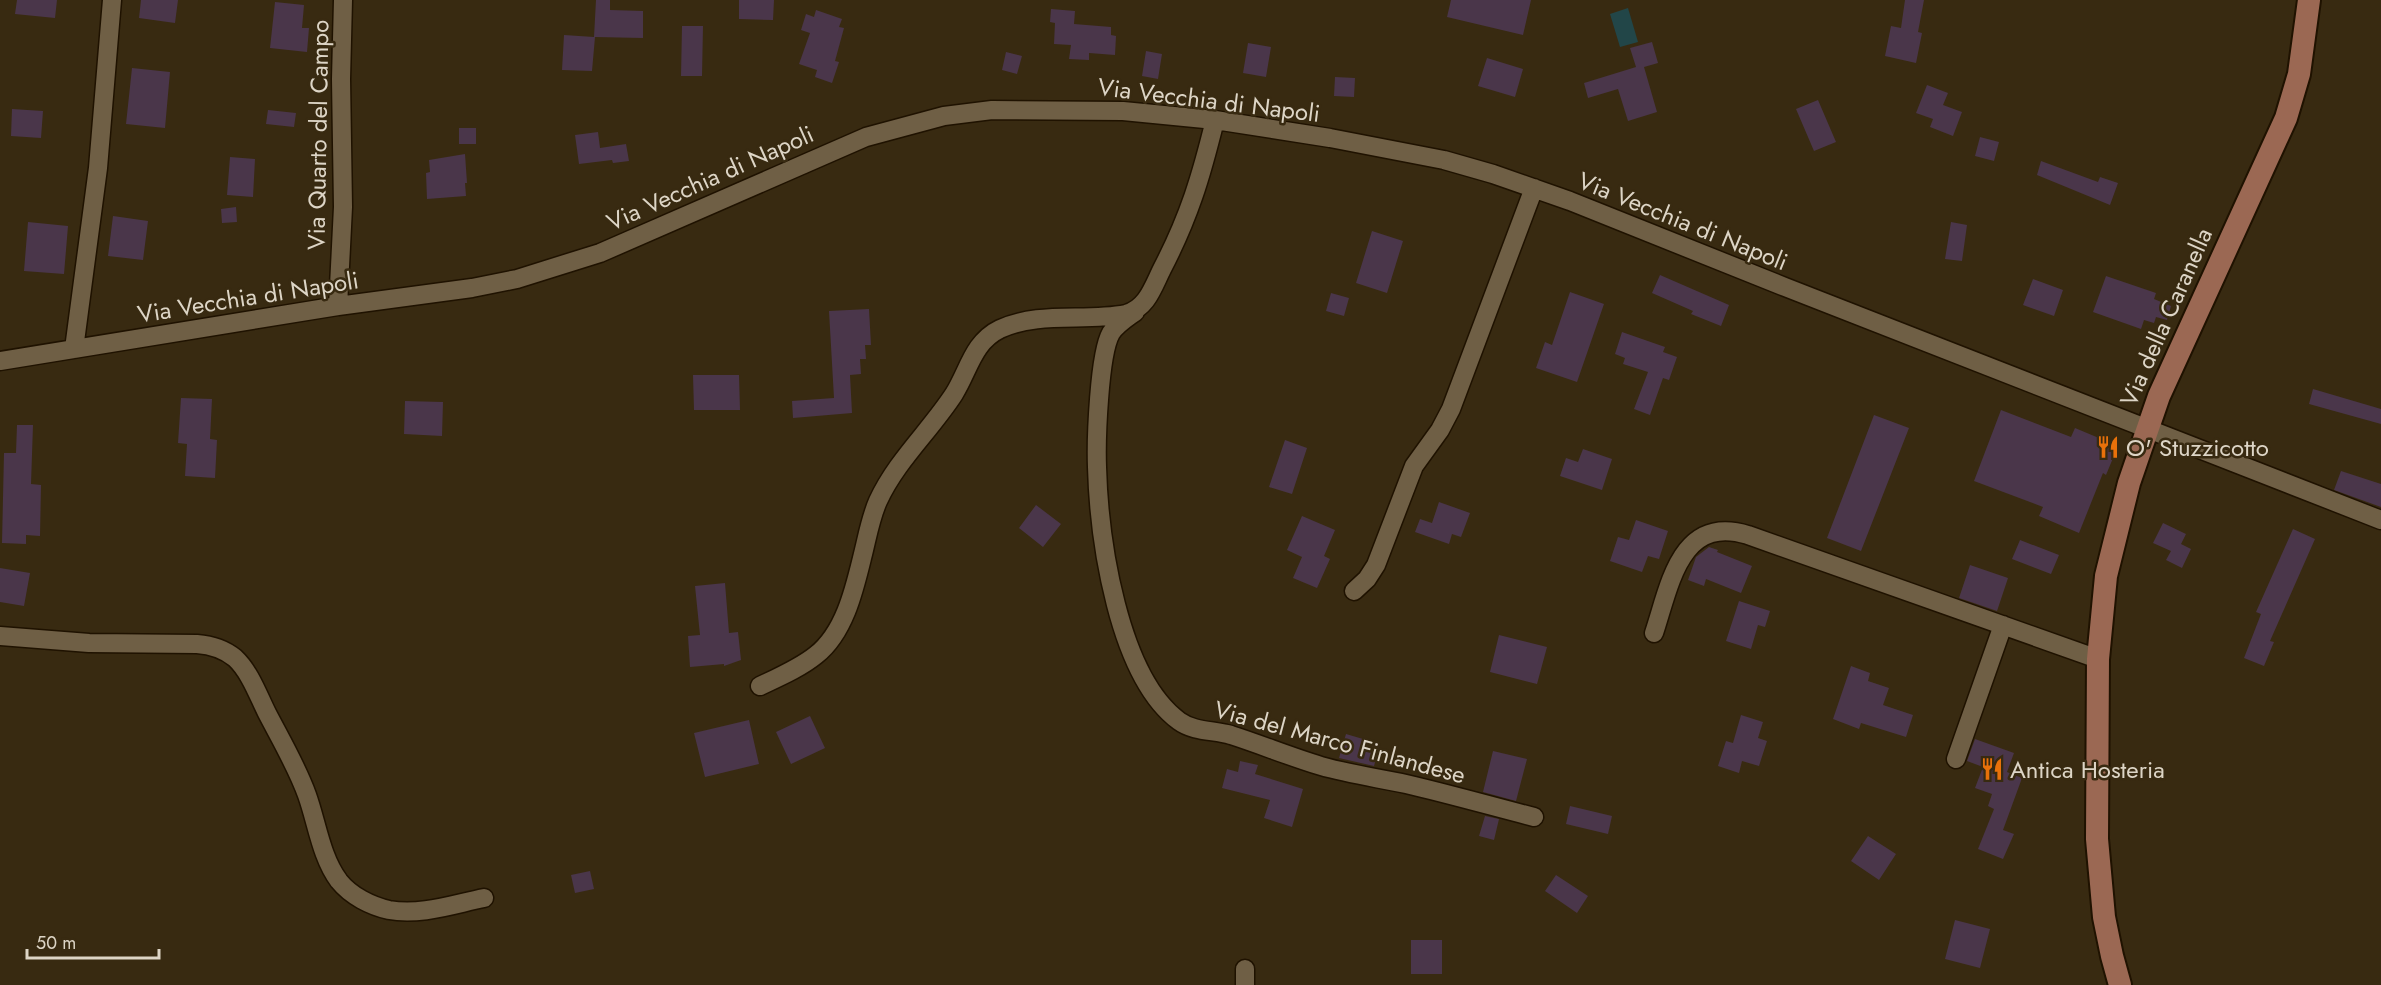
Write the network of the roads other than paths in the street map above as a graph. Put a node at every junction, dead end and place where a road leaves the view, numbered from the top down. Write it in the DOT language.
graph roads {
  1 [pos="112,0"];
  2 [pos="344,0"];
  3 [pos="2309,0"];
  4 [pos="1215,120"];
  5 [pos="1534,188"];
  6 [pos="338,306"];
  7 [pos="1135,312"];
  8 [pos="74,349"];
  9 [pos="0,361"];
  10 [pos="2146,429"];
  11 [pos="2381,520"];
  12 [pos="1354,591"];
  13 [pos="2002,625"];
  14 [pos="1654,633"];
  15 [pos="0,636"];
  16 [pos="2098,659"];
  17 [pos="760,686"];
  18 [pos="1956,759"];
  19 [pos="1534,817"];
  20 [pos="484,898"];
  21 [pos="2120,985"];
  1 -- 8 [label="street"];
  2 -- 6 [label="street, Via Quarto del Campo"];
  3 -- 10 [label="main road, Via della Caranella"];
  4 -- 5 [label="street, Via Vecchia di Napoli"];
  4 -- 6 [label="street, Via Vecchia di Napoli"];
  4 -- 7 [label="street, Via del Marco Finlandese"];
  5 -- 10 [label="street, Via Vecchia di Napoli"];
  5 -- 12 [label="street"];
  6 -- 8 [label="street, Via Vecchia di Napoli"];
  7 -- 17 [label="street"];
  7 -- 19 [label="street, Via del Marco Finlandese"];
  8 -- 9 [label="street, Via Vecchia di Napoli"];
  10 -- 11 [label="street, Via Vecchia di Napoli"];
  10 -- 16 [label="main road, Via della Caranella"];
  13 -- 14 [label="street"];
  13 -- 16 [label="street"];
  13 -- 18 [label="street"];
  15 -- 20 [label="street"];
  16 -- 21 [label="main road, Via della Caranella"];
}
